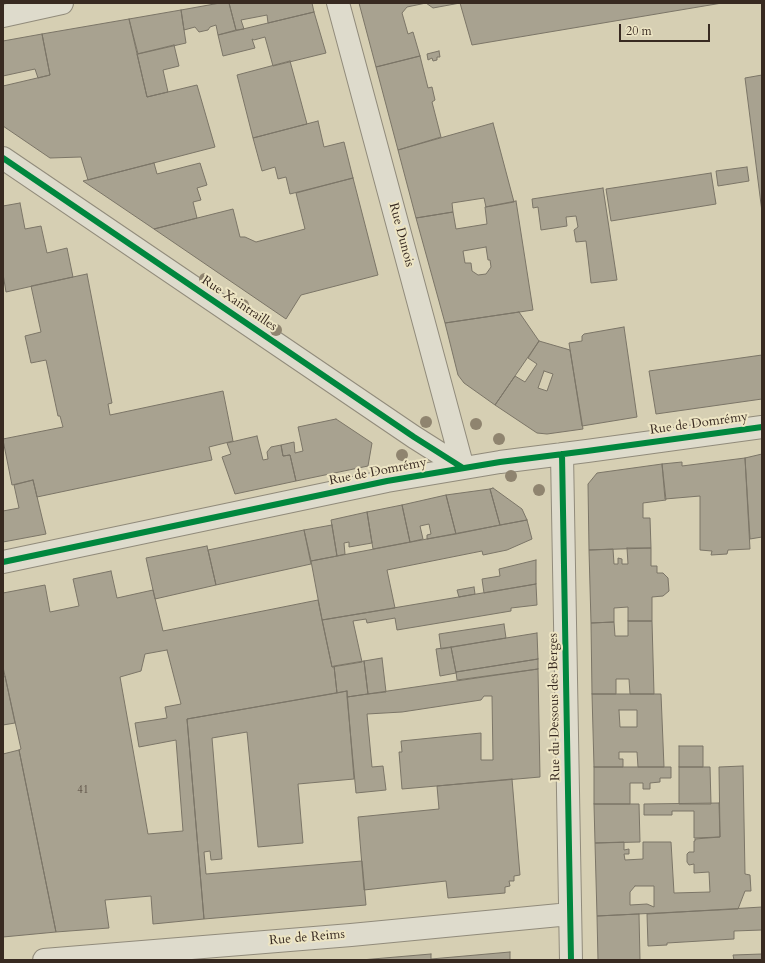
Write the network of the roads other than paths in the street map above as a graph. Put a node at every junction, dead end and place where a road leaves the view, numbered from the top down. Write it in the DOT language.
graph roads {
  1 [pos="62,3"];
  2 [pos="338,3"];
  3 [pos="3,16"];
  4 [pos="3,158"];
  5 [pos="762,427"];
  6 [pos="562,454"];
  7 [pos="462,468"];
  8 [pos="3,562"];
  9 [pos="570,914"];
  10 [pos="44,960"];
  11 [pos="571,960"];
  1 -- 3 [label="street"];
  2 -- 7 [label="street, Rue Dunois"];
  4 -- 7 [label="street, Rue Xaintrailles"];
  5 -- 6 [label="street, Rue de Domrémy"];
  6 -- 7 [label="street, Rue de Domrémy"];
  6 -- 9 [label="street, Rue du Dessous des Berges"];
  7 -- 8 [label="street, Rue de Domrémy"];
  9 -- 10 [label="street, Rue de Reims"];
  9 -- 11 [label="street, Rue du Dessous des Berges"];
}
